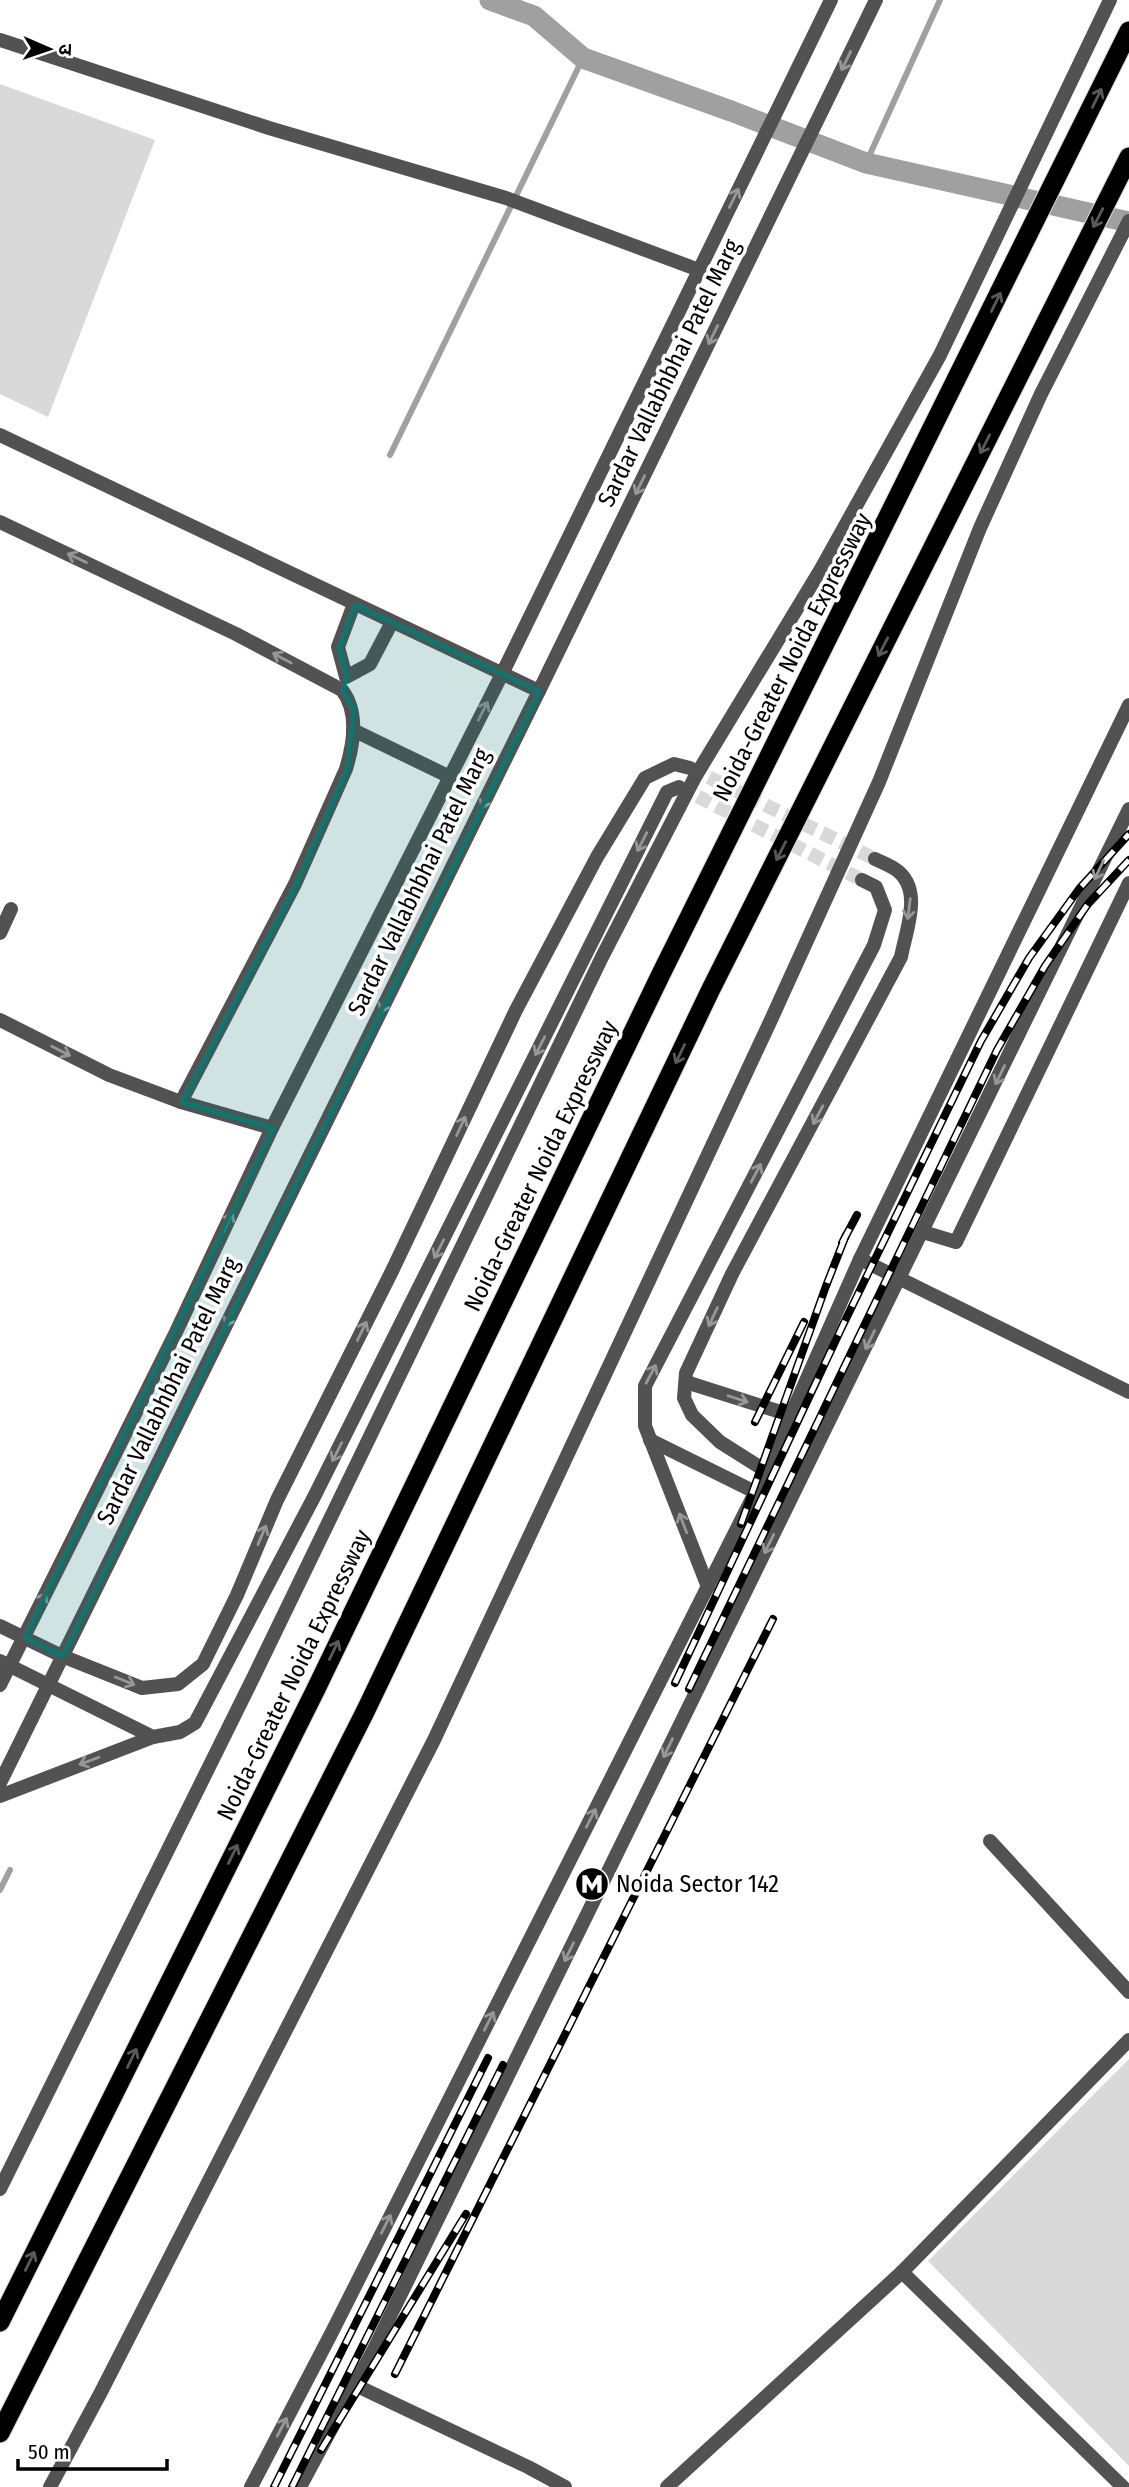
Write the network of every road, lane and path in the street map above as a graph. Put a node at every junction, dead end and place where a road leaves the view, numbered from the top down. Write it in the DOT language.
graph roads {
  1 [pos="831,0"];
  2 [pos="876,0"];
  3 [pos="1110,0"];
  4 [pos="1129,31"];
  5 [pos="0,40"];
  6 [pos="1129,157"];
  7 [pos="1129,220"];
  8 [pos="701,265"];
  9 [pos="0,435"];
  10 [pos="0,522"];
  11 [pos="354,604"];
  12 [pos="392,622"];
  13 [pos="502,674"];
  14 [pos="344,683"];
  15 [pos="539,691"];
  16 [pos="1129,705"];
  17 [pos="353,730"];
  18 [pos="690,768"];
  19 [pos="450,777"];
  20 [pos="679,787"];
  21 [pos="1129,809"];
  22 [pos="875,859"];
  23 [pos="862,880"];
  24 [pos="1129,883"];
  25 [pos="11,909"];
  26 [pos="0,933"];
  27 [pos="0,1020"];
  28 [pos="181,1102"];
  29 [pos="272,1128"];
  30 [pos="923,1232"];
  31 [pos="860,1259"];
  32 [pos="901,1279"];
  33 [pos="686,1382"];
  34 [pos="1129,1392"];
  35 [pos="790,1415"];
  36 [pos="650,1440"];
  37 [pos="766,1471"];
  38 [pos="755,1492"];
  39 [pos="708,1587"];
  40 [pos="0,1626"];
  41 [pos="24,1637"];
  42 [pos="62,1656"];
  43 [pos="5,1663"];
  44 [pos="0,1685"];
  45 [pos="48,1685"];
  46 [pos="153,1737"];
  47 [pos="0,1783"];
  48 [pos="0,1796"];
  49 [pos="990,1841"];
  50 [pos="1129,1992"];
  51 [pos="1129,2040"];
  52 [pos="0,2189"];
  53 [pos="902,2272"];
  54 [pos="0,2322"];
  55 [pos="355,2385"];
  56 [pos="0,2432"];
  57 [pos="50,2487"];
  58 [pos="251,2487"];
  59 [pos="300,2487"];
  60 [pos="565,2487"];
  61 [pos="667,2487"];
  62 [pos="1123,2487"];
  8 -- 1 [label="street, Sardar Vallabhbhai Patel Marg, one-way"];
  2 -- 15 [label="street, Sardar Vallabhbhai Patel Marg, one-way"];
  3 -- 52 [label="street"];
  54 -- 4 [label="highway, Noida-Greater Noida Expressway, one-way"];
  5 -- 8 [label="street"];
  6 -- 56 [label="highway, one-way"];
  7 -- 57 [label="street"];
  8 -- 13 [label="street, Sardar Vallabhbhai Patel Marg"];
  9 -- 11 [label="street"];
  14 -- 10 [label="street, one-way"];
  11 -- 12 [label="street"];
  11 -- 14 [label="street"];
  12 -- 13 [label="street"];
  12 -- 14 [label="street"];
  13 -- 15 [label="street"];
  19 -- 13 [label="street, Sardar Vallabhbhai Patel Marg, one-way"];
  14 -- 17 [label="street"];
  15 -- 42 [label="street, Sardar Vallabhbhai Patel Marg, one-way"];
  16 -- 31 [label="street"];
  17 -- 19 [label="street"];
  17 -- 28 [label="street"];
  42 -- 18 [label="street, one-way"];
  19 -- 29 [label="street, Sardar Vallabhbhai Patel Marg"];
  20 -- 46 [label="street, one-way"];
  21 -- 30 [label="street, one-way"];
  22 -- 33 [label="street, one-way"];
  36 -- 23 [label="street, one-way"];
  24 -- 30 [label="street"];
  25 -- 26 [label="street"];
  27 -- 28 [label="street, one-way"];
  28 -- 29 [label="street"];
  41 -- 29 [label="street, Sardar Vallabhbhai Patel Marg, one-way"];
  30 -- 32 [label="street"];
  31 -- 32 [label="street"];
  31 -- 35 [label="street"];
  32 -- 34 [label="street"];
  32 -- 55 [label="street, one-way"];
  33 -- 35 [label="street, one-way"];
  33 -- 37 [label="street"];
  35 -- 37 [label="street"];
  36 -- 38 [label="street"];
  39 -- 36 [label="street, one-way"];
  37 -- 38 [label="street"];
  38 -- 39 [label="street"];
  58 -- 39 [label="street, one-way"];
  40 -- 41 [label="street"];
  41 -- 42 [label="street"];
  41 -- 43 [label="street, Sardar Vallabhbhai Patel Marg"];
  42 -- 45 [label="street, Sardar Vallabhbhai Patel Marg"];
  43 -- 44 [label="street, Sardar Vallabhbhai Patel Marg"];
  43 -- 45 [label="street"];
  45 -- 46 [label="street"];
  45 -- 47 [label="street, Sardar Vallabhbhai Patel Marg"];
  46 -- 48 [label="street, one-way"];
  49 -- 50 [label="street"];
  51 -- 53 [label="street"];
  53 -- 61 [label="street"];
  53 -- 62 [label="street"];
  55 -- 59 [label="street"];
  55 -- 60 [label="street"];
}
